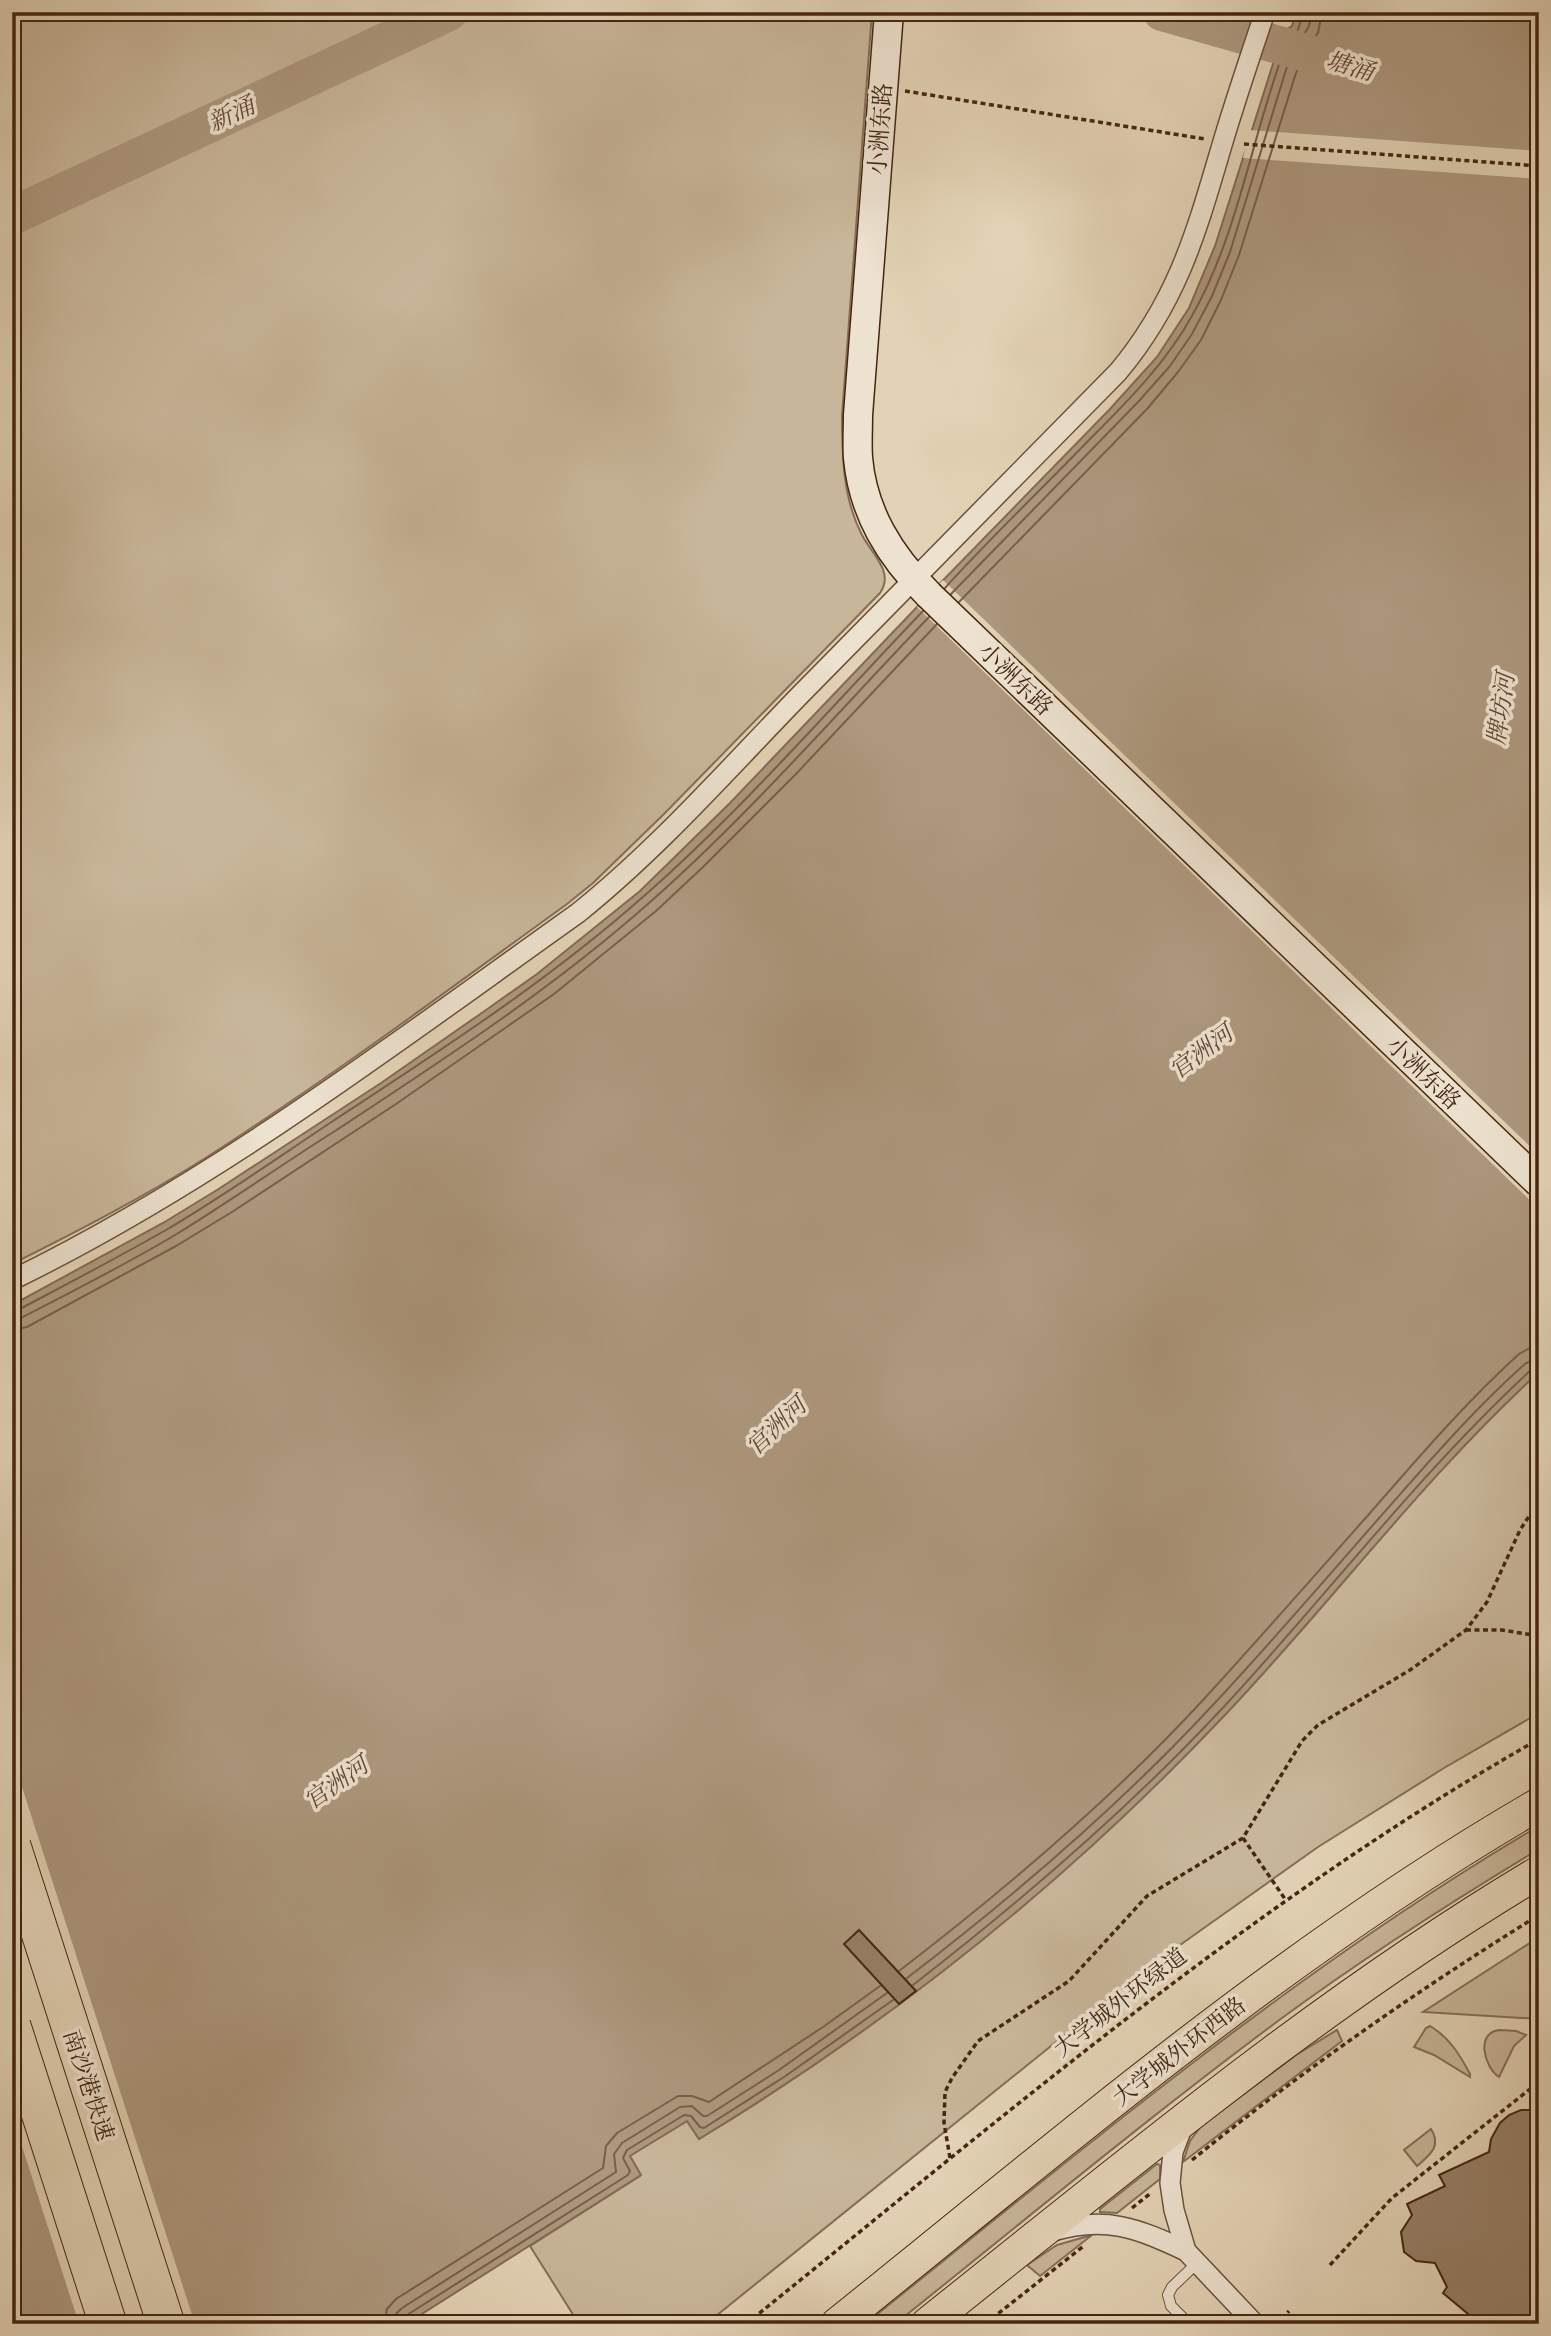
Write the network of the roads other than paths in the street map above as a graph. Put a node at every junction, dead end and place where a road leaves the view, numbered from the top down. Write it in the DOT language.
graph roads {
  1 [pos="889,12"];
  2 [pos="1265,12"];
  3 [pos="921,587"];
  4 [pos="1539,1183"];
  5 [pos="12,1280"];
  6 [pos="1539,1804"];
  7 [pos="12,1846"];
  8 [pos="1539,1872"];
  9 [pos="12,2025"];
  10 [pos="1190,2113"];
  11 [pos="1035,2238"];
  12 [pos="1191,2257"];
  13 [pos="108,2324"];
  14 [pos="166,2324"];
  15 [pos="837,2324"];
  16 [pos="927,2324"];
  17 [pos="1189,2324"];
  18 [pos="1255,2324"];
  1 -- 3 [label="main road, 小洲东路"];
  2 -- 3 [label="street"];
  3 -- 4 [label="main road, 小洲东路, bridge"];
  3 -- 5 [label="street"];
  6 -- 15 [label="main road, 大学城外环西路"];
  7 -- 14 [label="highway, 南沙港快速, bridge"];
  8 -- 10 [label="main road"];
  9 -- 13 [label="highway, bridge"];
  10 -- 11 [label="main road"];
  10 -- 12 [label="street"];
  11 -- 12 [label="street"];
  11 -- 16 [label="main road"];
  12 -- 17 [label="lane"];
  12 -- 18 [label="street"];
}
